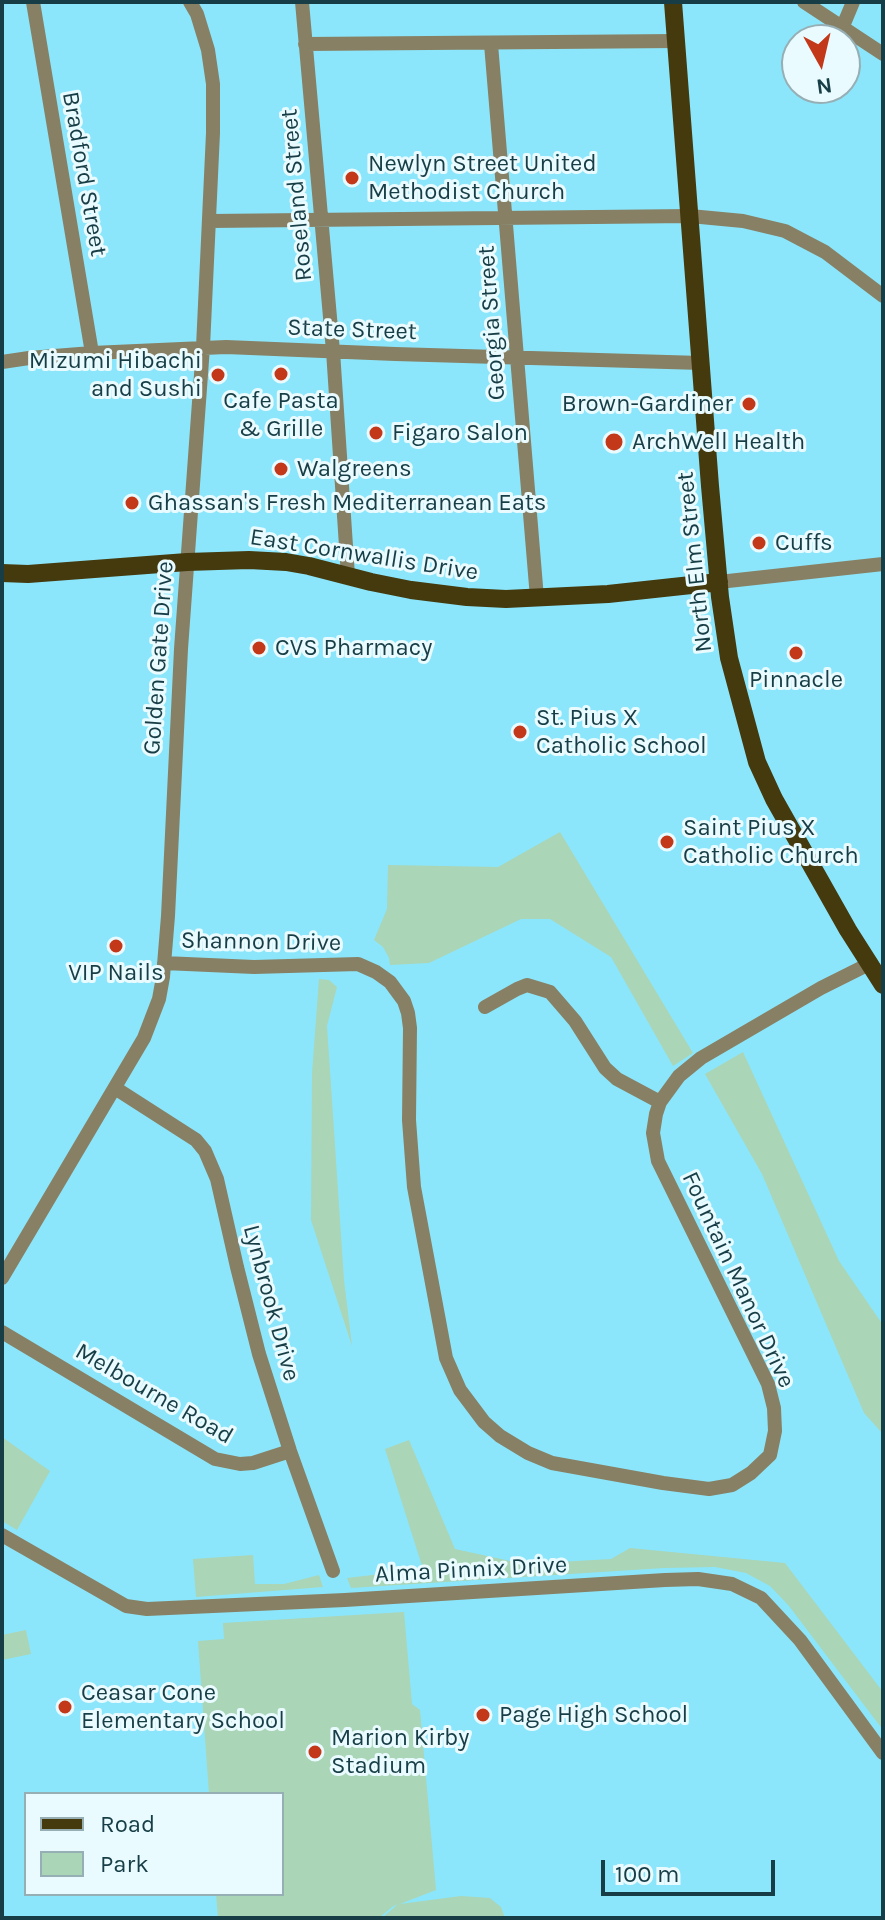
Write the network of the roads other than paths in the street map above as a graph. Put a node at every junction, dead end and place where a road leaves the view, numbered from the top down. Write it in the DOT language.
graph roads {
  1 [pos="33,2"];
  2 [pos="190,2"];
  3 [pos="302,2"];
  4 [pos="673,2"];
  5 [pos="804,2"];
  6 [pos="853,2"];
  7 [pos="840,24"];
  8 [pos="844,24"];
  9 [pos="861,39"];
  10 [pos="677,41"];
  11 [pos="305,44"];
  12 [pos="491,44"];
  13 [pos="883,54"];
  14 [pos="690,216"];
  15 [pos="506,218"];
  16 [pos="210,221"];
  17 [pos="321,221"];
  18 [pos="883,296"];
  19 [pos="203,347"];
  20 [pos="333,351"];
  21 [pos="92,353"];
  22 [pos="517,358"];
  23 [pos="2,362"];
  24 [pos="701,363"];
  25 [pos="187,562"];
  26 [pos="883,564"];
  27 [pos="2,573"];
  28 [pos="348,576"];
  29 [pos="719,582"];
  30 [pos="537,598"];
  31 [pos="164,963"];
  32 [pos="871,963"];
  33 [pos="358,964"];
  34 [pos="883,985"];
  35 [pos="485,1007"];
  36 [pos="115,1088"];
  37 [pos="660,1102"];
  38 [pos="2,1278"];
  39 [pos="2,1332"];
  40 [pos="290,1451"];
  41 [pos="2,1535"];
  42 [pos="333,1571"];
  43 [pos="883,1753"];
  1 -- 21 [label="street, Bradford Street"];
  2 -- 16 [label="street, Golden Gate Drive"];
  3 -- 11 [label="street, Roseland Street"];
  4 -- 10 [label="main road, North Elm Street"];
  5 -- 7 [label="street"];
  6 -- 8 [label="street"];
  9 -- 13 [label="street"];
  10 -- 12 [label="street"];
  10 -- 14 [label="main road, North Elm Street"];
  11 -- 12 [label="street"];
  11 -- 17 [label="street, Roseland Street"];
  12 -- 15 [label="street, Georgia Street"];
  14 -- 15 [label="street"];
  14 -- 18 [label="street"];
  14 -- 24 [label="main road, North Elm Street"];
  15 -- 17 [label="street"];
  15 -- 22 [label="street, Georgia Street"];
  16 -- 17 [label="street"];
  16 -- 19 [label="street, Golden Gate Drive"];
  17 -- 20 [label="street, Roseland Street"];
  19 -- 20 [label="street, State Street"];
  19 -- 21 [label="street, State Street"];
  19 -- 25 [label="street, Golden Gate Drive"];
  20 -- 22 [label="street, State Street"];
  20 -- 28 [label="street, Roseland Street"];
  21 -- 23 [label="street, State Street"];
  22 -- 24 [label="street, State Street"];
  22 -- 30 [label="street, Georgia Street"];
  24 -- 29 [label="main road, North Elm Street"];
  25 -- 27 [label="main road, East Cornwallis Drive"];
  25 -- 28 [label="main road, East Cornwallis Drive"];
  25 -- 31 [label="street, Golden Gate Drive"];
  26 -- 29 [label="street"];
  28 -- 30 [label="main road, East Cornwallis Drive"];
  29 -- 30 [label="main road, East Cornwallis Drive"];
  29 -- 32 [label="main road, North Elm Street"];
  31 -- 33 [label="street, Shannon Drive"];
  31 -- 36 [label="street, Golden Gate Drive"];
  32 -- 34 [label="main road, North Elm Street"];
  32 -- 37 [label="street"];
  33 -- 37 [label="street, Fountain Manor Drive"];
  35 -- 37 [label="street"];
  36 -- 38 [label="street, Golden Gate Drive"];
  36 -- 40 [label="street, Lynbrook Drive"];
  39 -- 40 [label="street, Melbourne Road"];
  40 -- 42 [label="street, Lynbrook Drive"];
  41 -- 43 [label="street, Alma Pinnix Drive"];
}
